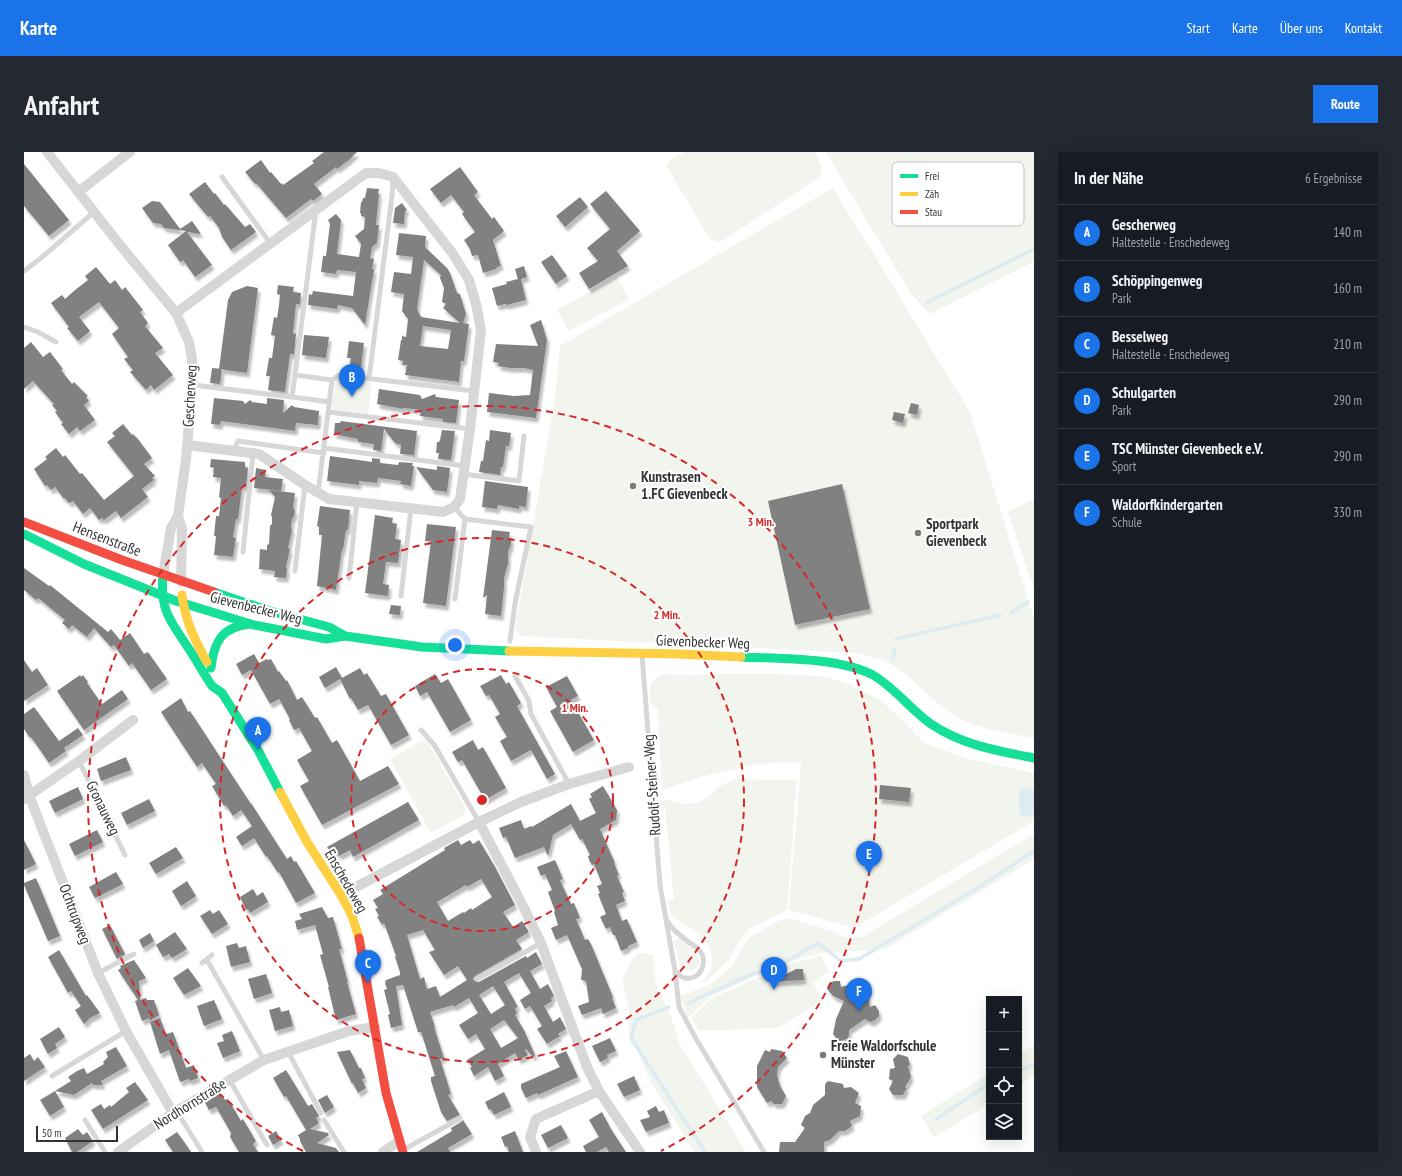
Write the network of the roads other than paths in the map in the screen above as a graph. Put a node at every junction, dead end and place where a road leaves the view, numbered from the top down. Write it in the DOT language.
graph roads {
  1 [pos="47,152"];
  2 [pos="130,152"];
  3 [pos="222,176"];
  4 [pos="393,177"];
  5 [pos="78,192"];
  6 [pos="316,209"];
  7 [pos="94,212"];
  8 [pos="270,243"];
  9 [pos="24,271"];
  10 [pos="176,313"];
  11 [pos="24,327"];
  12 [pos="56,342"];
  13 [pos="295,375"];
  14 [pos="369,379"];
  15 [pos="332,380"];
  16 [pos="192,384"];
  17 [pos="474,392"];
  18 [pos="292,397"];
  19 [pos="330,402"];
  20 [pos="328,412"];
  21 [pos="470,429"];
  22 [pos="524,436"];
  23 [pos="187,446"];
  24 [pos="234,451"];
  25 [pos="324,451"];
  26 [pos="253,454"];
  27 [pos="464,470"];
  28 [pos="304,485"];
  29 [pos="318,494"];
  30 [pos="357,502"];
  31 [pos="454,507"];
  32 [pos="411,508"];
  33 [pos="178,516"];
  34 [pos="465,519"];
  35 [pos="24,522"];
  36 [pos="24,534"];
  37 [pos="243,552"];
  38 [pos="294,571"];
  39 [pos="163,575"];
  40 [pos="349,578"];
  41 [pos="181,582"];
  42 [pos="162,596"];
  43 [pos="401,596"];
  44 [pos="455,599"];
  45 [pos="182,603"];
  46 [pos="250,624"];
  47 [pos="345,636"];
  48 [pos="510,641"];
  49 [pos="642,654"];
  50 [pos="211,668"];
  51 [pos="515,676"];
  52 [pos="222,693"];
  53 [pos="133,720"];
  54 [pos="421,730"];
  55 [pos="1034,758"];
  56 [pos="79,761"];
  57 [pos="629,767"];
  58 [pos="24,775"];
  59 [pos="569,784"];
  60 [pos="26,797"];
  61 [pos="479,822"];
  62 [pos="125,855"];
  63 [pos="341,895"];
  64 [pos="664,916"];
  65 [pos="541,943"];
  66 [pos="134,954"];
  67 [pos="212,955"];
  68 [pos="675,971"];
  69 [pos="98,973"];
  70 [pos="477,979"];
  71 [pos="374,1026"];
  72 [pos="126,1031"];
  73 [pos="288,1052"];
  74 [pos="264,1060"];
  75 [pos="52,1076"];
  76 [pos="229,1079"];
  77 [pos="599,1091"];
  78 [pos="173,1113"];
  79 [pos="321,1113"];
  80 [pos="459,1119"];
  81 [pos="85,1120"];
  82 [pos="324,1120"];
  83 [pos="268,1145"];
  84 [pos="402,1148"];
  85 [pos="123,1151"];
  86 [pos="105,1152"];
  87 [pos="202,1152"];
  88 [pos="344,1152"];
  89 [pos="383,1152"];
  90 [pos="536,1152"];
  91 [pos="640,1152"];
  92 [pos="764,1152"];
  1 -- 5 [label="street, Gescherweg"];
  2 -- 5 [label="street"];
  3 -- 8 [label="lane"];
  4 -- 6 [label="street"];
  4 -- 14 [label="lane"];
  4 -- 17 [label="street"];
  5 -- 7 [label="street, Gescherweg"];
  6 -- 8 [label="street"];
  6 -- 13 [label="lane"];
  7 -- 9 [label="lane"];
  7 -- 10 [label="street, Gescherweg"];
  8 -- 10 [label="street"];
  10 -- 16 [label="street, Gescherweg"];
  11 -- 12 [label="lane"];
  13 -- 15 [label="lane"];
  13 -- 18 [label="lane"];
  14 -- 15 [label="lane"];
  14 -- 17 [label="lane"];
  15 -- 19 [label="lane"];
  16 -- 18 [label="lane"];
  16 -- 23 [label="street, Gescherweg"];
  17 -- 21 [label="street"];
  18 -- 19 [label="lane"];
  19 -- 20 [label="lane"];
  20 -- 21 [label="lane"];
  20 -- 25 [label="lane"];
  21 -- 27 [label="street"];
  22 -- 27 [label="lane"];
  23 -- 24 [label="street"];
  23 -- 33 [label="street, Gescherweg"];
  24 -- 25 [label="lane"];
  24 -- 26 [label="street"];
  25 -- 27 [label="lane"];
  25 -- 29 [label="lane"];
  26 -- 28 [label="street"];
  26 -- 37 [label="lane"];
  27 -- 31 [label="street"];
  28 -- 29 [label="street"];
  28 -- 38 [label="lane"];
  29 -- 30 [label="street"];
  30 -- 32 [label="street"];
  30 -- 40 [label="lane"];
  31 -- 32 [label="street"];
  31 -- 34 [label="lane"];
  32 -- 43 [label="lane"];
  33 -- 39 [label="street, Gescherweg"];
  33 -- 41 [label="street, Gescherweg"];
  34 -- 44 [label="lane"];
  34 -- 48 [label="lane"];
  35 -- 39 [label="main road, Hensenstraße"];
  36 -- 42 [label="main road, Hensenstraße"];
  39 -- 41 [label="main road, Hensenstraße"];
  39 -- 42 [label="main road, Enschedeweg"];
  41 -- 45 [label="main road, Enschedeweg"];
  41 -- 47 [label="main road, Gievenbecker Weg"];
  42 -- 45 [label="main road, Gievenbecker Weg"];
  42 -- 52 [label="main road, Enschedeweg"];
  45 -- 46 [label="main road, Gievenbecker Weg"];
  45 -- 50 [label="main road, Enschedeweg"];
  46 -- 47 [label="main road, Gievenbecker Weg"];
  46 -- 50 [label="main road"];
  47 -- 49 [label="main road, Gievenbecker Weg"];
  49 -- 55 [label="main road, Gievenbecker Weg"];
  49 -- 64 [label="lane, Rudolf-Steiner-Weg"];
  50 -- 52 [label="main road, Enschedeweg"];
  51 -- 59 [label="lane"];
  52 -- 63 [label="main road, Enschedeweg"];
  53 -- 56 [label="street, Gronauweg"];
  54 -- 61 [label="lane"];
  56 -- 60 [label="street, Gronauweg"];
  56 -- 62 [label="lane, Gronauweg"];
  57 -- 59 [label="street"];
  58 -- 60 [label="street, Ochtrupweg"];
  59 -- 61 [label="street"];
  60 -- 69 [label="street, Ochtrupweg"];
  61 -- 63 [label="street"];
  61 -- 65 [label="street"];
  63 -- 71 [label="main road, Enschedeweg"];
  64 -- 68 [label="lane, Rudolf-Steiner-Weg"];
  64 -- 68 [label="lane, Rudolf-Steiner-Weg"];
  65 -- 70 [label="lane"];
  65 -- 77 [label="street"];
  66 -- 69 [label="lane"];
  67 -- 74 [label="lane"];
  68 -- 92 [label="lane, Rudolf-Steiner-Weg"];
  69 -- 72 [label="street, Ochtrupweg"];
  71 -- 73 [label="street, Nordhornstraße"];
  71 -- 84 [label="main road, Enschedeweg"];
  72 -- 75 [label="lane"];
  72 -- 78 [label="street, Ochtrupweg"];
  73 -- 74 [label="street, Nordhornstraße"];
  73 -- 79 [label="lane"];
  74 -- 76 [label="street, Nordhornstraße"];
  76 -- 78 [label="street, Nordhornstraße"];
  76 -- 83 [label="lane"];
  77 -- 90 [label="street"];
  77 -- 91 [label="street"];
  78 -- 85 [label="street, Nordhornstraße"];
  78 -- 87 [label="lane"];
  80 -- 84 [label="lane"];
  81 -- 86 [label="lane"];
  82 -- 88 [label="lane"];
  84 -- 89 [label="street"];
}
